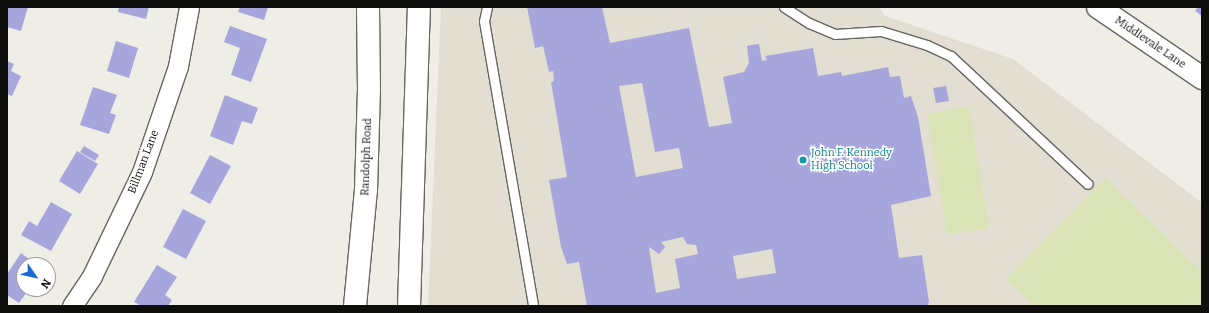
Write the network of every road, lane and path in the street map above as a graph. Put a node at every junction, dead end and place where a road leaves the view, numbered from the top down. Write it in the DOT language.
graph roads {
  1 [pos="189,7"];
  2 [pos="368,7"];
  3 [pos="419,7"];
  4 [pos="487,7"];
  5 [pos="784,7"];
  6 [pos="1098,7"];
  7 [pos="1202,78"];
  8 [pos="1088,184"];
  9 [pos="357,301"];
  10 [pos="72,306"];
  11 [pos="409,306"];
  12 [pos="533,306"];
  1 -- 10 [label="street, Billman Lane"];
  2 -- 9 [label="main road, Randolph Road"];
  3 -- 11 [label="main road"];
  4 -- 12 [label="lane"];
  5 -- 8 [label="lane"];
  6 -- 7 [label="main road, Middlevale Lane"];
}
